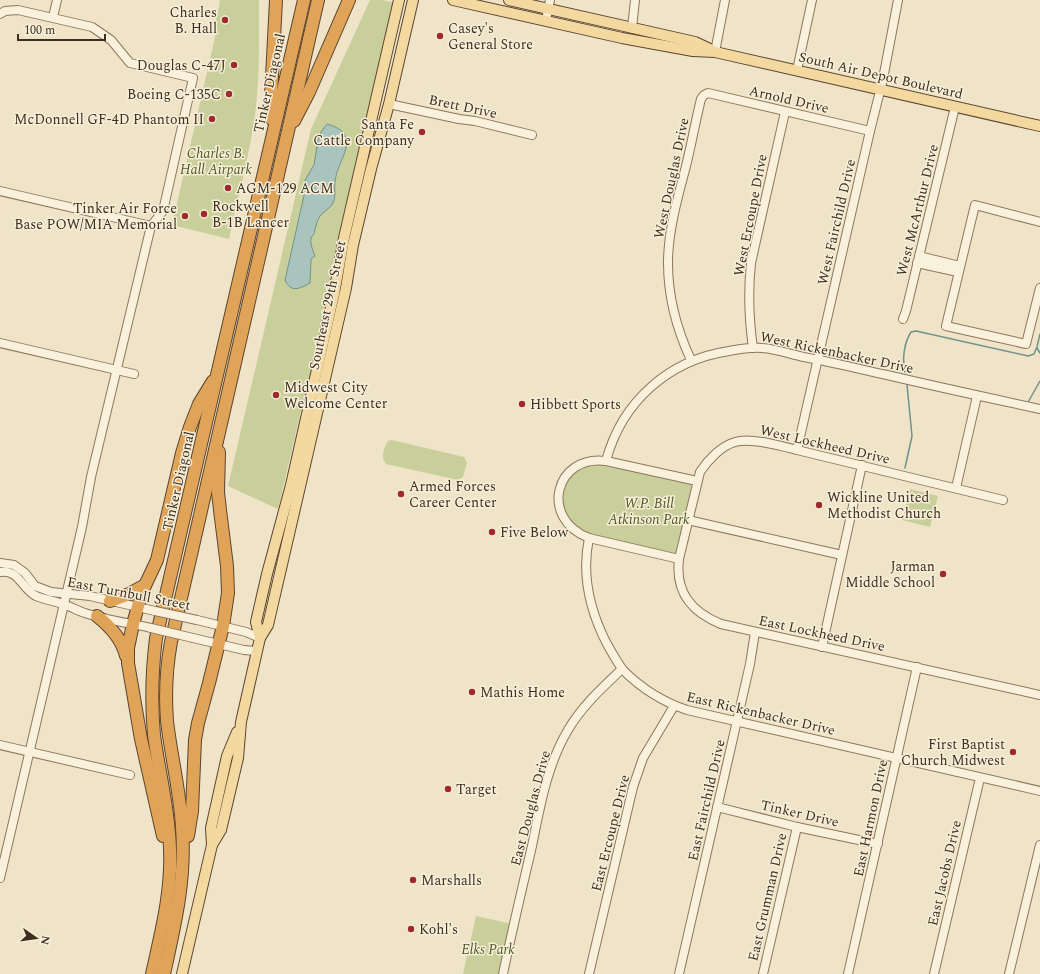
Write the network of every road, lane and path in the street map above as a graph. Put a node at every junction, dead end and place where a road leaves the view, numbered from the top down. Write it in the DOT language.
graph roads {
  1 [pos="57,0"];
  2 [pos="276,0"];
  3 [pos="304,0"];
  4 [pos="318,0"];
  5 [pos="349,0"];
  6 [pos="399,0"];
  7 [pos="413,0"];
  8 [pos="453,0"];
  9 [pos="509,0"];
  10 [pos="635,0"];
  11 [pos="725,0"];
  12 [pos="812,0"];
  13 [pos="898,0"];
  14 [pos="548,11"];
  15 [pos="0,14"];
  16 [pos="52,17"];
  17 [pos="632,28"];
  18 [pos="715,52"];
  19 [pos="798,70"];
  20 [pos="880,89"];
  21 [pos="704,95"];
  22 [pos="389,104"];
  23 [pos="955,107"];
  24 [pos="785,112"];
  25 [pos="1040,126"];
  26 [pos="870,131"];
  27 [pos="532,135"];
  28 [pos="272,138"];
  29 [pos="285,140"];
  30 [pos="0,191"];
  31 [pos="1040,222"];
  32 [pos="151,226"];
  33 [pos="918,259"];
  34 [pos="959,269"];
  35 [pos="1040,288"];
  36 [pos="903,319"];
  37 [pos="0,343"];
  38 [pos="753,348"];
  39 [pos="818,359"];
  40 [pos="691,360"];
  41 [pos="116,371"];
  42 [pos="219,371"];
  43 [pos="134,374"];
  44 [pos="977,396"];
  45 [pos="1040,410"];
  46 [pos="219,429"];
  47 [pos="797,450"];
  48 [pos="606,461"];
  49 [pos="862,466"];
  50 [pos="697,481"];
  51 [pos="956,488"];
  52 [pos="1004,500"];
  53 [pos="688,520"];
  54 [pos="589,538"];
  55 [pos="842,555"];
  56 [pos="679,559"];
  57 [pos="0,563"];
  58 [pos="0,572"];
  59 [pos="144,585"];
  60 [pos="66,593"];
  61 [pos="110,601"];
  62 [pos="64,604"];
  63 [pos="137,606"];
  64 [pos="98,616"];
  65 [pos="133,624"];
  66 [pos="223,626"];
  67 [pos="755,632"];
  68 [pos="260,638"];
  69 [pos="218,644"];
  70 [pos="822,647"];
  71 [pos="257,651"];
  72 [pos="128,663"];
  73 [pos="917,667"];
  74 [pos="622,669"];
  75 [pos="1040,695"];
  76 [pos="674,706"];
  77 [pos="737,722"];
  78 [pos="0,745"];
  79 [pos="30,752"];
  80 [pos="897,758"];
  81 [pos="130,775"];
  82 [pos="980,778"];
  83 [pos="1040,791"];
  84 [pos="717,807"];
  85 [pos="797,827"];
  86 [pos="878,844"];
  87 [pos="1040,845"];
  88 [pos="170,866"];
  89 [pos="183,867"];
  90 [pos="0,878"];
  91 [pos="152,974"];
  92 [pos="164,974"];
  93 [pos="182,974"];
  94 [pos="503,974"];
  95 [pos="589,974"];
  96 [pos="679,974"];
  97 [pos="763,974"];
  98 [pos="848,974"];
  99 [pos="934,974"];
  100 [pos="1009,974"];
  1 -- 16 [label="street"];
  2 -- 28 [label="highway"];
  3 -- 28 [label="highway, Tinker Diagonal"];
  4 -- 29 [label="highway, Tinker Diagonal"];
  5 -- 29 [label="highway"];
  6 -- 68 [label="main road, Southeast 29th Street"];
  7 -- 22 [label="main road, Southeast 29th Street"];
  8 -- 14 [label="main road, South Air Depot Boulevard"];
  9 -- 14 [label="main road, South Air Depot Boulevard"];
  10 -- 17 [label="street"];
  11 -- 18 [label="street"];
  12 -- 19 [label="street"];
  13 -- 20 [label="street, West Fairchild Drive"];
  14 -- 17 [label="main road, South Air Depot Boulevard"];
  14 -- 18 [label="main road, South Air Depot Boulevard"];
  15 -- 16 [label="street"];
  16 -- 32 [label="street"];
  17 -- 18 [label="main road, South Air Depot Boulevard"];
  18 -- 19 [label="main road, South Air Depot Boulevard"];
  19 -- 20 [label="main road, South Air Depot Boulevard"];
  20 -- 23 [label="main road, South Air Depot Boulevard"];
  20 -- 26 [label="street, West Fairchild Drive"];
  21 -- 24 [label="street, Arnold Drive"];
  21 -- 40 [label="street, West Douglas Drive"];
  22 -- 27 [label="street, Brett Drive"];
  22 -- 68 [label="main road, Southeast 29th Street"];
  23 -- 25 [label="main road, South Air Depot Boulevard"];
  23 -- 33 [label="street, West McArthur Drive"];
  24 -- 26 [label="street, Arnold Drive"];
  24 -- 38 [label="street, West Ercoupe Drive"];
  26 -- 39 [label="street, West Fairchild Drive"];
  28 -- 42 [label="highway, Tinker Diagonal"];
  29 -- 46 [label="highway, Tinker Diagonal"];
  30 -- 32 [label="street"];
  31 -- 34 [label="street"];
  32 -- 41 [label="street"];
  33 -- 34 [label="street"];
  33 -- 36 [label="street, West McArthur Drive"];
  34 -- 35 [label="street"];
  37 -- 41 [label="street"];
  38 -- 39 [label="street, West Rickenbacker Drive"];
  38 -- 40 [label="street, West Rickenbacker Drive"];
  39 -- 44 [label="street, West Rickenbacker Drive"];
  39 -- 47 [label="street, West Fairchild Drive"];
  40 -- 48 [label="street, West Rickenbacker Drive"];
  41 -- 43 [label="street"];
  41 -- 60 [label="street"];
  42 -- 59 [label="highway"];
  42 -- 88 [label="highway, Tinker Diagonal"];
  44 -- 45 [label="street, West Rickenbacker Drive"];
  44 -- 51 [label="street"];
  46 -- 66 [label="highway"];
  46 -- 89 [label="highway, Tinker Diagonal"];
  47 -- 49 [label="street, West Lockheed Drive"];
  47 -- 50 [label="street, West Lockheed Drive"];
  48 -- 50 [label="street"];
  48 -- 54 [label="street"];
  49 -- 51 [label="street, West Lockheed Drive"];
  49 -- 55 [label="street"];
  50 -- 53 [label="street, West Lockheed Drive"];
  51 -- 52 [label="street, West Lockheed Drive"];
  53 -- 55 [label="street"];
  53 -- 56 [label="street, East Lockheed Drive"];
  54 -- 56 [label="street"];
  54 -- 74 [label="street, East Rickenbacker Drive"];
  55 -- 70 [label="street"];
  56 -- 67 [label="street, East Lockheed Drive"];
  57 -- 60 [label="street, East Turnbull Street"];
  58 -- 62 [label="street, East Turnbull Street"];
  59 -- 61 [label="highway"];
  59 -- 63 [label="highway"];
  60 -- 61 [label="street, East Turnbull Street"];
  60 -- 62 [label="street"];
  61 -- 63 [label="street, East Turnbull Street"];
  62 -- 64 [label="street, East Turnbull Street"];
  62 -- 79 [label="street"];
  63 -- 65 [label="highway"];
  63 -- 66 [label="street, East Turnbull Street, bridge"];
  64 -- 65 [label="street, East Turnbull Street"];
  64 -- 72 [label="highway"];
  65 -- 69 [label="street, East Turnbull Street, bridge"];
  65 -- 72 [label="highway"];
  66 -- 68 [label="street, East Turnbull Street"];
  66 -- 69 [label="highway"];
  67 -- 70 [label="street, East Lockheed Drive"];
  67 -- 77 [label="street, East Fairchild Drive"];
  68 -- 71 [label="main road, Southeast 29th Street"];
  69 -- 71 [label="street, East Turnbull Street"];
  69 -- 89 [label="highway"];
  70 -- 73 [label="street, East Lockheed Drive"];
  71 -- 93 [label="main road, Southeast 29th Street"];
  72 -- 88 [label="highway"];
  73 -- 75 [label="street, East Lockheed Drive"];
  73 -- 80 [label="street, East Harmon Drive"];
  74 -- 76 [label="street, East Rickenbacker Drive"];
  74 -- 94 [label="street, East Douglas Drive"];
  76 -- 77 [label="street, East Rickenbacker Drive"];
  76 -- 95 [label="street, East Ercoupe Drive"];
  77 -- 80 [label="street, East Rickenbacker Drive"];
  77 -- 84 [label="street, East Fairchild Drive"];
  78 -- 79 [label="street"];
  79 -- 81 [label="street"];
  79 -- 90 [label="street"];
  80 -- 82 [label="street, East Rickenbacker Drive"];
  80 -- 86 [label="street, East Harmon Drive"];
  82 -- 83 [label="street, East Rickenbacker Drive"];
  82 -- 99 [label="street, East Jacobs Drive"];
  84 -- 85 [label="street, Tinker Drive"];
  84 -- 96 [label="street, East Fairchild Drive"];
  85 -- 86 [label="street, Tinker Drive"];
  85 -- 97 [label="street, East Grumman Drive"];
  86 -- 98 [label="street, East Harmon Drive"];
  87 -- 100 [label="street"];
  88 -- 91 [label="highway, Tinker Diagonal"];
  89 -- 92 [label="highway, Tinker Diagonal"];
}
